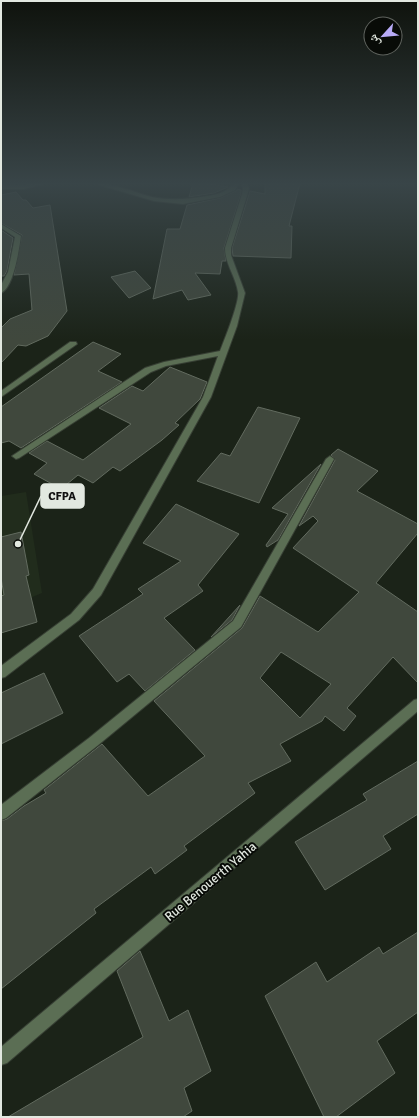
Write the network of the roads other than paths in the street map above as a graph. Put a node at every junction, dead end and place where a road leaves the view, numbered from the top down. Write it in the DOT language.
graph roads {
  1 [pos="17,235"];
  2 [pos="232,235"];
  3 [pos="1,291"];
  4 [pos="73,344"];
  5 [pos="223,352"];
  6 [pos="1,395"];
  7 [pos="16,456"];
  8 [pos="330,459"];
  9 [pos="1,673"];
  10 [pos="418,704"];
  11 [pos="1,812"];
  12 [pos="1,1057"];
  1 -- 3 [label="street"];
  2 -- 5 [label="street"];
  4 -- 6 [label="street"];
  5 -- 7 [label="street"];
  5 -- 9 [label="street"];
  8 -- 11 [label="street"];
  10 -- 12 [label="street, Rue Benouerth Yahia"];
}
